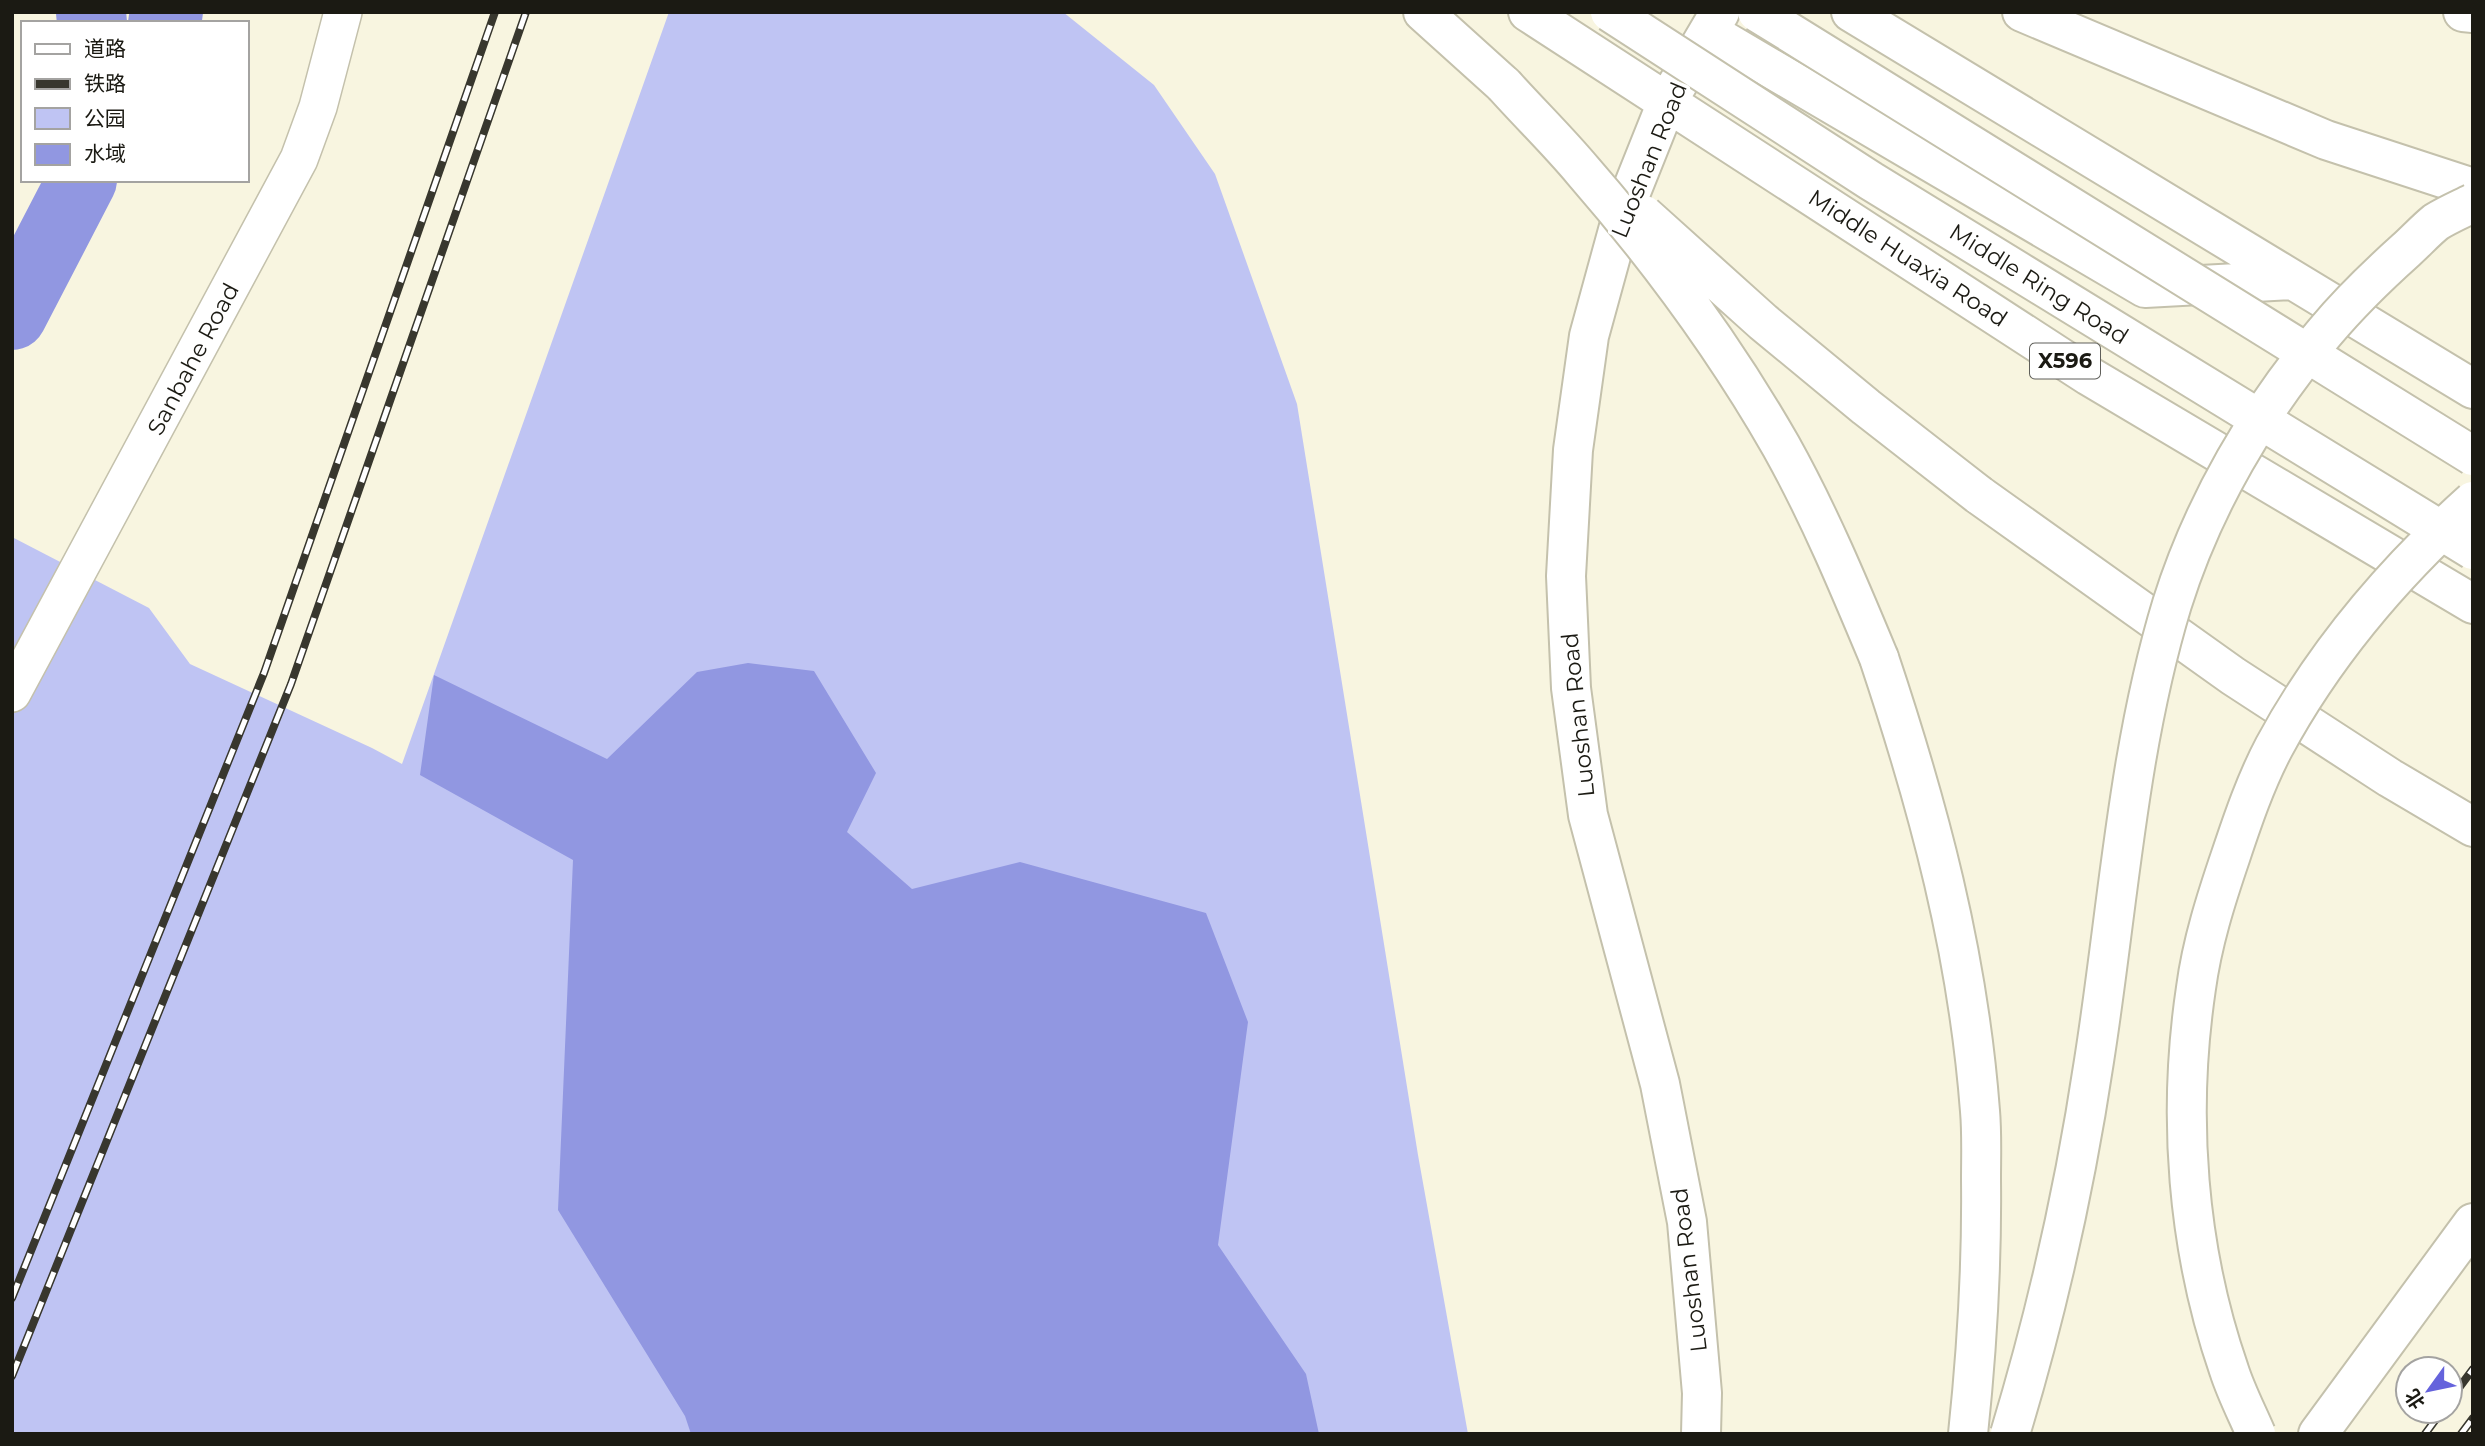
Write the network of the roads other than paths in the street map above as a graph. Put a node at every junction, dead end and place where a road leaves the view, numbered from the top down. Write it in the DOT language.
graph roads {
  1 [pos="343,12"];
  2 [pos="1423,12"];
  3 [pos="1528,12"];
  4 [pos="1610,12"];
  5 [pos="1757,12"];
  6 [pos="1851,12"];
  7 [pos="2022,12"];
  8 [pos="2463,12"];
  9 [pos="2473,13"];
  10 [pos="1714,22"];
  11 [pos="1504,85"];
  12 [pos="1667,102"];
  13 [pos="2473,188"];
  14 [pos="2473,203"];
  15 [pos="2293,280"];
  16 [pos="2473,389"];
  17 [pos="2473,456"];
  18 [pos="2473,501"];
  19 [pos="2473,550"];
  20 [pos="2473,604"];
  21 [pos="12,693"];
  22 [pos="2473,827"];
  23 [pos="2473,1223"];
  24 [pos="1701,1434"];
  25 [pos="1968,1434"];
  26 [pos="2010,1434"];
  27 [pos="2256,1434"];
  28 [pos="2318,1434"];
  1 -- 21 [label="street, Sanbahe Road"];
  2 -- 11 [label="main road"];
  3 -- 12 [label="main road, Middle Huaxia Road / X596"];
  4 -- 19 [label="main road, Middle Ring Road, bridge"];
  5 -- 17 [label="main road, bridge"];
  6 -- 15 [label="main road"];
  7 -- 13 [label="main road"];
  8 -- 9 [label="main road"];
  10 -- 12 [label="main road, Luoshan Road"];
  10 -- 15 [label="main road"];
  11 -- 22 [label="main road, bridge"];
  11 -- 25 [label="main road, bridge"];
  12 -- 20 [label="main road, Middle Huaxia Road / X596"];
  12 -- 24 [label="main road, Luoshan Road"];
  14 -- 26 [label="main road, bridge"];
  15 -- 16 [label="main road"];
  18 -- 27 [label="main road, bridge"];
  23 -- 28 [label="main road"];
}
